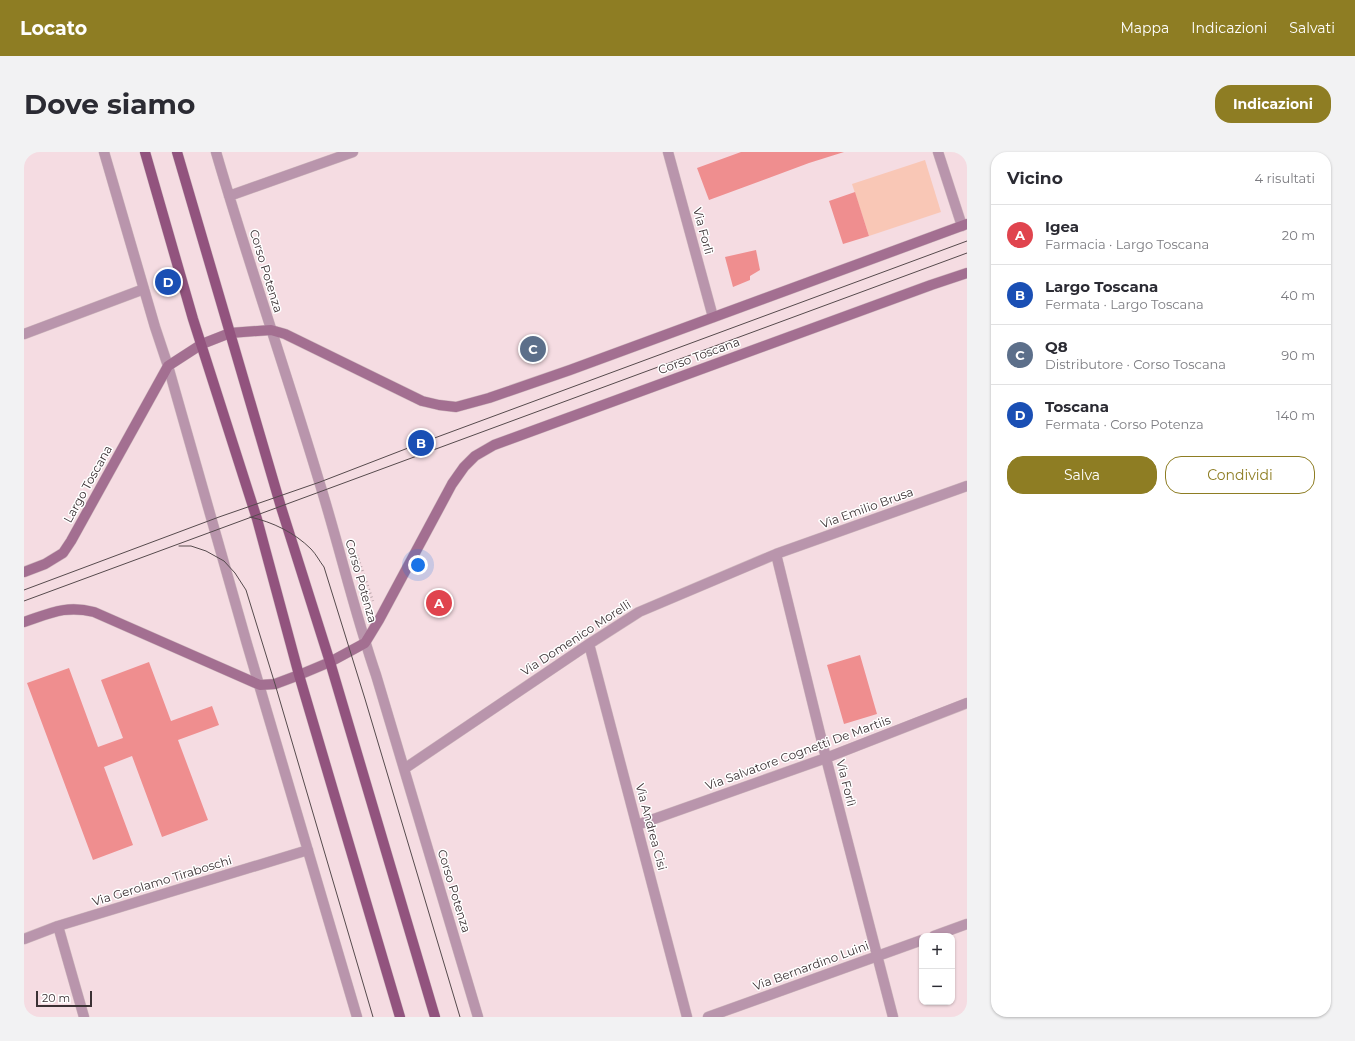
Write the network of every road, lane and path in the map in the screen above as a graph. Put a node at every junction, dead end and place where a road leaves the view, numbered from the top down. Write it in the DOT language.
graph roads {
  1 [pos="104,152"];
  2 [pos="144,152"];
  3 [pos="177,152"];
  4 [pos="216,152"];
  5 [pos="353,152"];
  6 [pos="668,152"];
  7 [pos="938,152"];
  8 [pos="229,196"];
  9 [pos="964,225"];
  10 [pos="967,273"];
  11 [pos="144,289"];
  12 [pos="713,317"];
  13 [pos="271,330"];
  14 [pos="230,333"];
  15 [pos="24,334"];
  16 [pos="202,344"];
  17 [pos="168,366"];
  18 [pos="967,486"];
  19 [pos="776,554"];
  20 [pos="24,572"];
  21 [pos="24,622"];
  22 [pos="365,644"];
  23 [pos="589,644"];
  24 [pos="330,662"];
  25 [pos="299,675"];
  26 [pos="260,685"];
  27 [pos="967,703"];
  28 [pos="826,758"];
  29 [pos="404,769"];
  30 [pos="637,826"];
  31 [pos="308,850"];
  32 [pos="967,924"];
  33 [pos="58,926"];
  34 [pos="942,933"];
  35 [pos="24,939"];
  36 [pos="919,941"];
  37 [pos="876,957"];
  38 [pos="84,1017"];
  39 [pos="357,1017"];
  40 [pos="400,1017"];
  41 [pos="435,1017"];
  42 [pos="478,1017"];
  43 [pos="687,1017"];
  44 [pos="708,1017"];
  45 [pos="893,1017"];
  1 -- 11 [label="street"];
  2 -- 16 [label="main road"];
  3 -- 14 [label="main road"];
  4 -- 8 [label="street, Corso Potenza"];
  5 -- 8 [label="street"];
  6 -- 12 [label="street, Via Forlì"];
  7 -- 9 [label="street"];
  8 -- 13 [label="street, Corso Potenza"];
  9 -- 12 [label="street"];
  10 -- 22 [label="street, Corso Toscana"];
  11 -- 15 [label="street"];
  11 -- 17 [label="street"];
  12 -- 13 [label="street, Largo Toscana"];
  13 -- 14 [label="street, Largo Toscana"];
  13 -- 22 [label="street, Corso Potenza"];
  14 -- 16 [label="street, Largo Toscana"];
  14 -- 24 [label="main road"];
  16 -- 17 [label="street, Largo Toscana"];
  16 -- 25 [label="main road"];
  17 -- 20 [label="street, Largo Toscana"];
  17 -- 26 [label="street"];
  18 -- 19 [label="street, Via Emilio Brusa"];
  19 -- 23 [label="street, Via Domenico Morelli"];
  19 -- 28 [label="street, Via Forlì"];
  21 -- 26 [label="street"];
  22 -- 24 [label="street"];
  22 -- 29 [label="street, Corso Potenza"];
  23 -- 29 [label="street, Via Domenico Morelli"];
  23 -- 30 [label="street, Via Andrea Cisi"];
  24 -- 25 [label="street"];
  24 -- 41 [label="main road"];
  25 -- 26 [label="street"];
  25 -- 40 [label="main road"];
  26 -- 31 [label="street"];
  27 -- 28 [label="street, Via Salvatore Cognetti De Martiis"];
  28 -- 30 [label="street, Via Salvatore Cognetti De Martiis"];
  28 -- 37 [label="street, Via Forlì"];
  29 -- 42 [label="street, Corso Potenza"];
  30 -- 43 [label="street, Via Andrea Cisi"];
  31 -- 33 [label="street, Via Gerolamo Tiraboschi"];
  31 -- 39 [label="street"];
  32 -- 34 [label="street"];
  33 -- 35 [label="street, Via Gerolamo Tiraboschi"];
  33 -- 38 [label="street"];
  36 -- 37 [label="street, Via Bernardino Luini"];
  37 -- 44 [label="street, Via Bernardino Luini"];
  37 -- 45 [label="street, Via Forlì"];
}
